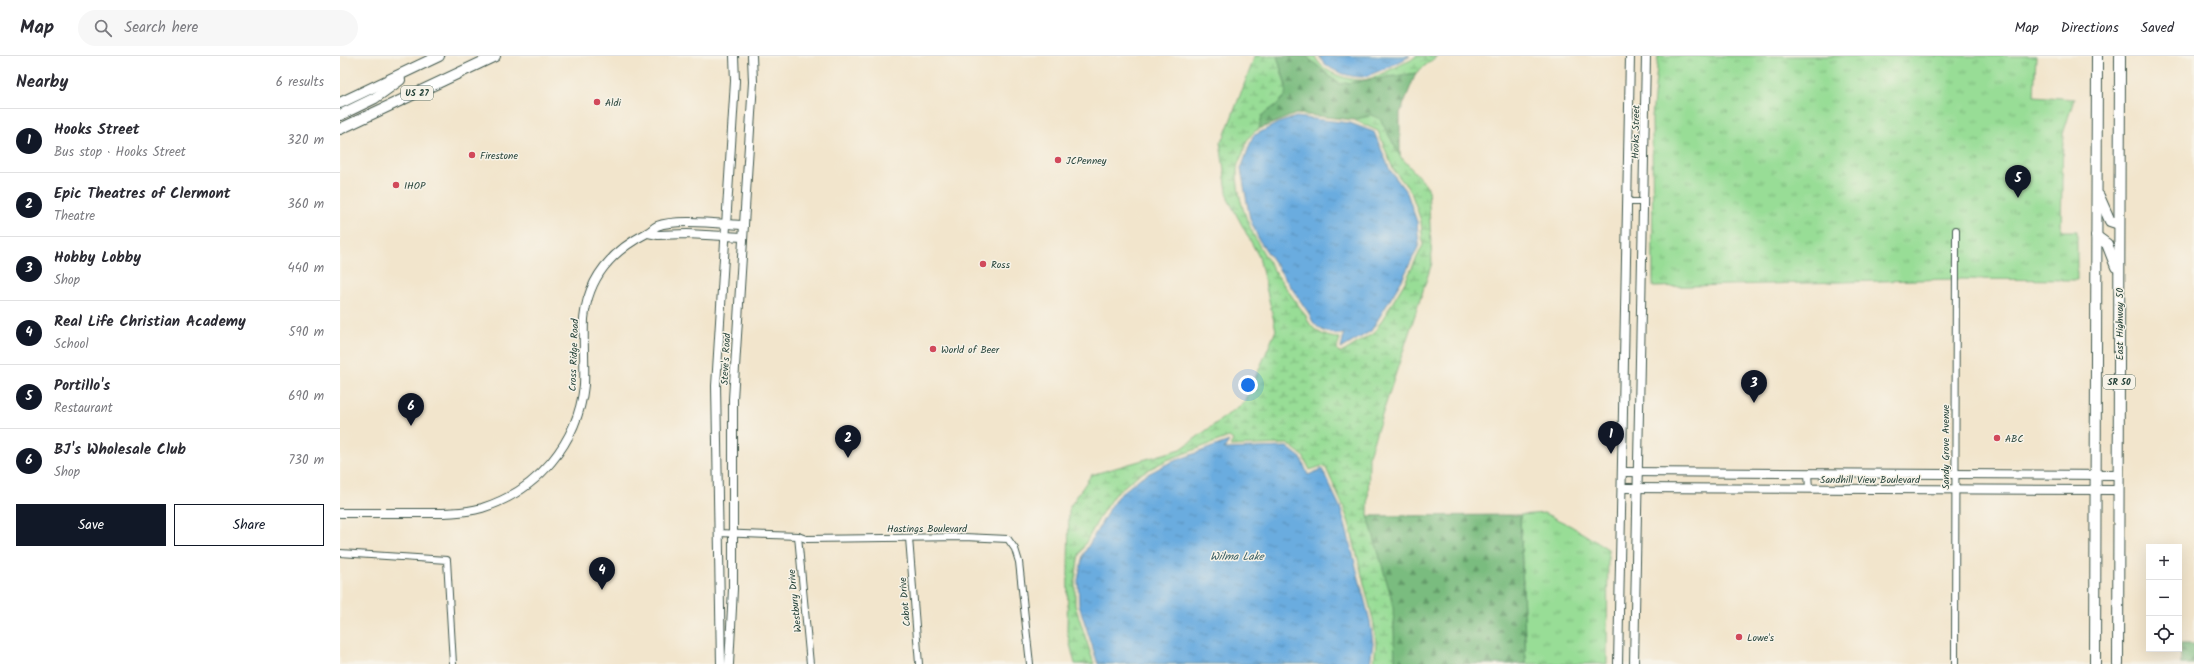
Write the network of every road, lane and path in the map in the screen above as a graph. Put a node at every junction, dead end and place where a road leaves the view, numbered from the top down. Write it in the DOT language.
graph roads {
  1 [pos="439,56"];
  2 [pos="495,56"];
  3 [pos="734,56"];
  4 [pos="752,56"];
  5 [pos="1630,56"];
  6 [pos="1646,56"];
  7 [pos="2097,56"];
  8 [pos="2120,56"];
  9 [pos="418,66"];
  10 [pos="340,103"];
  11 [pos="340,115"];
  12 [pos="340,129"];
  13 [pos="2096,187"];
  14 [pos="1627,202"];
  15 [pos="1644,202"];
  16 [pos="726,224"];
  17 [pos="2119,224"];
  18 [pos="744,225"];
  19 [pos="1956,230"];
  20 [pos="648,233"];
  21 [pos="725,236"];
  22 [pos="2096,236"];
  23 [pos="743,237"];
  24 [pos="2119,275"];
  25 [pos="1622,472"];
  26 [pos="1639,472"];
  27 [pos="1808,473"];
  28 [pos="1955,474"];
  29 [pos="2095,474"];
  30 [pos="2118,475"];
  31 [pos="1622,488"];
  32 [pos="1638,488"];
  33 [pos="1809,489"];
  34 [pos="1955,489"];
  35 [pos="2095,490"];
  36 [pos="2118,490"];
  37 [pos="340,513"];
  38 [pos="718,533"];
  39 [pos="733,533"];
  40 [pos="798,536"];
  41 [pos="909,538"];
  42 [pos="340,553"];
  43 [pos="2095,650"];
  44 [pos="453,664"];
  45 [pos="720,664"];
  46 [pos="729,664"];
  47 [pos="810,664"];
  48 [pos="919,664"];
  49 [pos="1030,664"];
  50 [pos="1618,664"];
  51 [pos="1634,664"];
  52 [pos="1955,664"];
  53 [pos="2095,664"];
  54 [pos="2098,664"];
  55 [pos="2118,664"];
  1 -- 9 [label="highway, US 27"];
  2 -- 12 [label="highway, US 27"];
  3 -- 16 [label="street, Steve's Road"];
  4 -- 18 [label="street, Steve's Road"];
  5 -- 14 [label="street, Hooks Street"];
  6 -- 15 [label="street, Hooks Street"];
  7 -- 13 [label="highway, SR 50"];
  8 -- 17 [label="highway, East Highway 50 / SR 50"];
  9 -- 10 [label="highway, US 27"];
  9 -- 11 [label="highway"];
  13 -- 17 [label="highway"];
  13 -- 22 [label="highway, SR 50"];
  14 -- 15 [label="street"];
  14 -- 25 [label="street, Hooks Street"];
  15 -- 26 [label="street, Hooks Street"];
  16 -- 18 [label="street, Cross Ridge Road"];
  16 -- 20 [label="street, Cross Ridge Road"];
  16 -- 21 [label="street, Steve's Road"];
  17 -- 24 [label="highway, East Highway 50 / SR 50"];
  18 -- 23 [label="street, Steve's Road"];
  19 -- 28 [label="street, Sandy Grove Avenue"];
  20 -- 21 [label="street"];
  20 -- 37 [label="street, Cross Ridge Road"];
  21 -- 23 [label="street"];
  21 -- 38 [label="street, Steve's Road"];
  22 -- 24 [label="highway"];
  22 -- 29 [label="highway, SR 50"];
  23 -- 39 [label="street, Steve's Road"];
  24 -- 30 [label="highway, East Highway 50 / SR 50"];
  25 -- 26 [label="street, Sandhill View Boulevard"];
  25 -- 31 [label="street, Hooks Street"];
  26 -- 27 [label="street, Sandhill View Boulevard"];
  26 -- 32 [label="street, Hooks Street"];
  27 -- 28 [label="street, Sandhill View Boulevard"];
  27 -- 33 [label="street"];
  28 -- 29 [label="street, Sandhill View Boulevard"];
  28 -- 34 [label="street, Sandy Grove Avenue"];
  29 -- 30 [label="street, Sandhill View Boulevard"];
  29 -- 35 [label="highway, SR 50"];
  30 -- 36 [label="highway, East Highway 50 / SR 50"];
  31 -- 32 [label="street, Sandhill View Boulevard"];
  31 -- 50 [label="street, Hooks Street"];
  32 -- 33 [label="street, Sandhill View Boulevard"];
  32 -- 51 [label="street, Hooks Street"];
  33 -- 34 [label="street, Sandhill View Boulevard"];
  34 -- 35 [label="street, Sandhill View Boulevard"];
  34 -- 52 [label="street, Sandy Grove Avenue"];
  35 -- 36 [label="street, Sandhill View Boulevard"];
  35 -- 43 [label="highway, SR 50"];
  36 -- 55 [label="highway, East Highway 50 / SR 50"];
  38 -- 39 [label="street, Hastings Boulevard"];
  38 -- 45 [label="street, Steve's Road"];
  39 -- 40 [label="street, Hastings Boulevard"];
  39 -- 46 [label="street, Steve's Road"];
  40 -- 41 [label="street, Hastings Boulevard"];
  40 -- 47 [label="street, Westbury Drive"];
  41 -- 48 [label="street, Cabot Drive"];
  41 -- 49 [label="street, Hastings Boulevard"];
  42 -- 44 [label="street"];
  43 -- 53 [label="highway, SR 50"];
  43 -- 54 [label="highway"];
}
